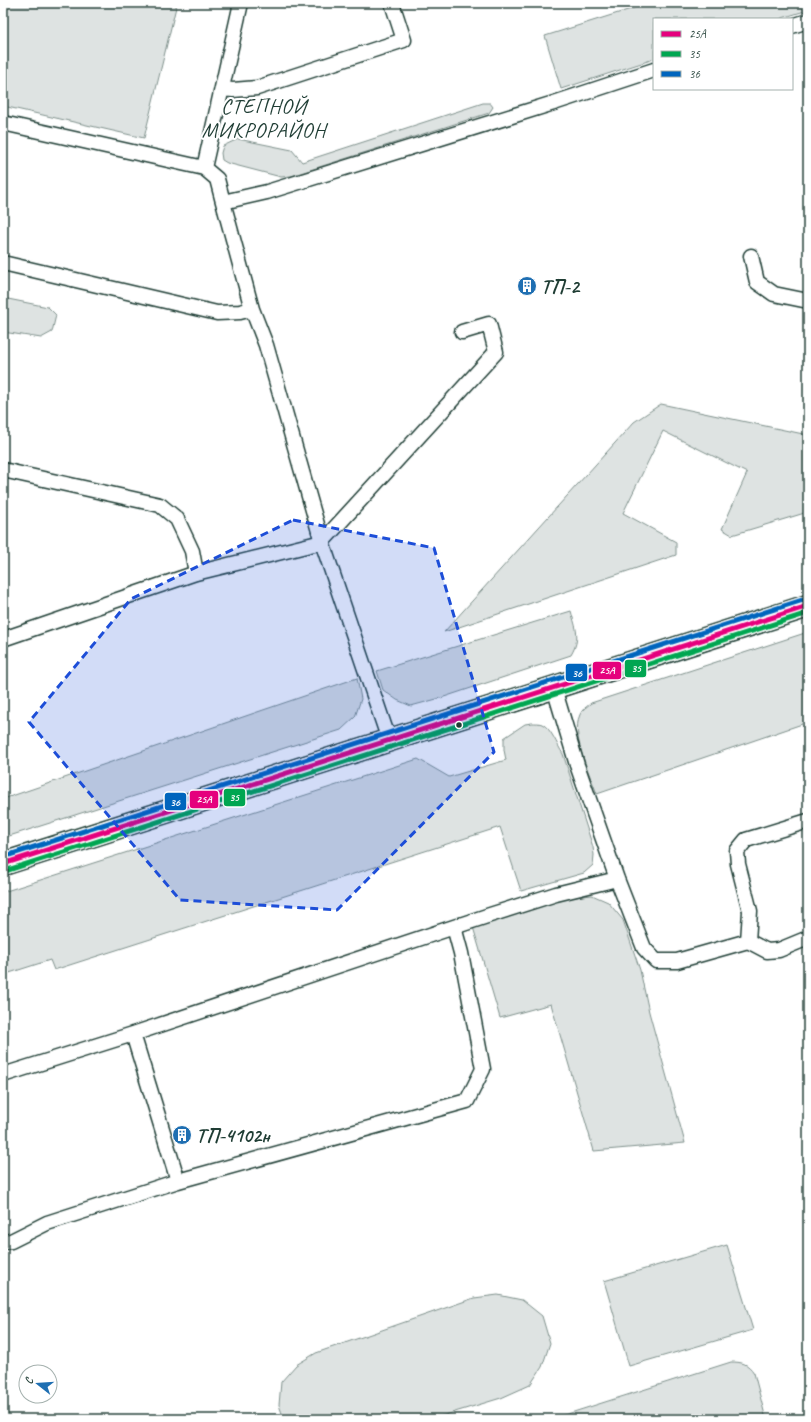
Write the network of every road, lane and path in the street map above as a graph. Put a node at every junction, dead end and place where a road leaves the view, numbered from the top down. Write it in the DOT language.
graph roads {
  1 [pos="241,3"];
  2 [pos="392,3"];
  3 [pos="808,21"];
  4 [pos="793,26"];
  5 [pos="653,70"];
  6 [pos="222,89"];
  7 [pos="3,123"];
  8 [pos="204,168"];
  9 [pos="223,202"];
  10 [pos="751,256"];
  11 [pos="3,263"];
  12 [pos="808,301"];
  13 [pos="252,309"];
  14 [pos="462,332"];
  15 [pos="3,470"];
  16 [pos="322,542"];
  17 [pos="196,573"];
  18 [pos="808,606"];
  19 [pos="3,639"];
  20 [pos="554,688"];
  21 [pos="388,740"];
  22 [pos="808,821"];
  23 [pos="3,864"];
  24 [pos="617,879"];
  25 [pos="454,927"];
  26 [pos="808,938"];
  27 [pos="748,941"];
  28 [pos="133,1034"];
  29 [pos="3,1076"];
  30 [pos="178,1181"];
  31 [pos="3,1242"];
  1 -- 6 [label="lane"];
  2 -- 6 [label="lane"];
  3 -- 4 [label="lane"];
  5 -- 9 [label="lane"];
  6 -- 8 [label="lane"];
  7 -- 8 [label="lane"];
  8 -- 9 [label="lane"];
  9 -- 13 [label="lane"];
  10 -- 12 [label="lane"];
  11 -- 13 [label="lane"];
  13 -- 16 [label="lane"];
  14 -- 16 [label="lane"];
  15 -- 17 [label="lane"];
  16 -- 17 [label="lane"];
  16 -- 21 [label="lane"];
  17 -- 19 [label="lane"];
  18 -- 20 [label="main road"];
  20 -- 21 [label="main road"];
  20 -- 24 [label="lane"];
  21 -- 23 [label="main road"];
  22 -- 27 [label="lane"];
  24 -- 25 [label="lane"];
  24 -- 27 [label="lane"];
  25 -- 28 [label="lane"];
  25 -- 30 [label="lane"];
  26 -- 27 [label="lane"];
  28 -- 29 [label="lane"];
  28 -- 30 [label="lane"];
  30 -- 31 [label="lane"];
}
